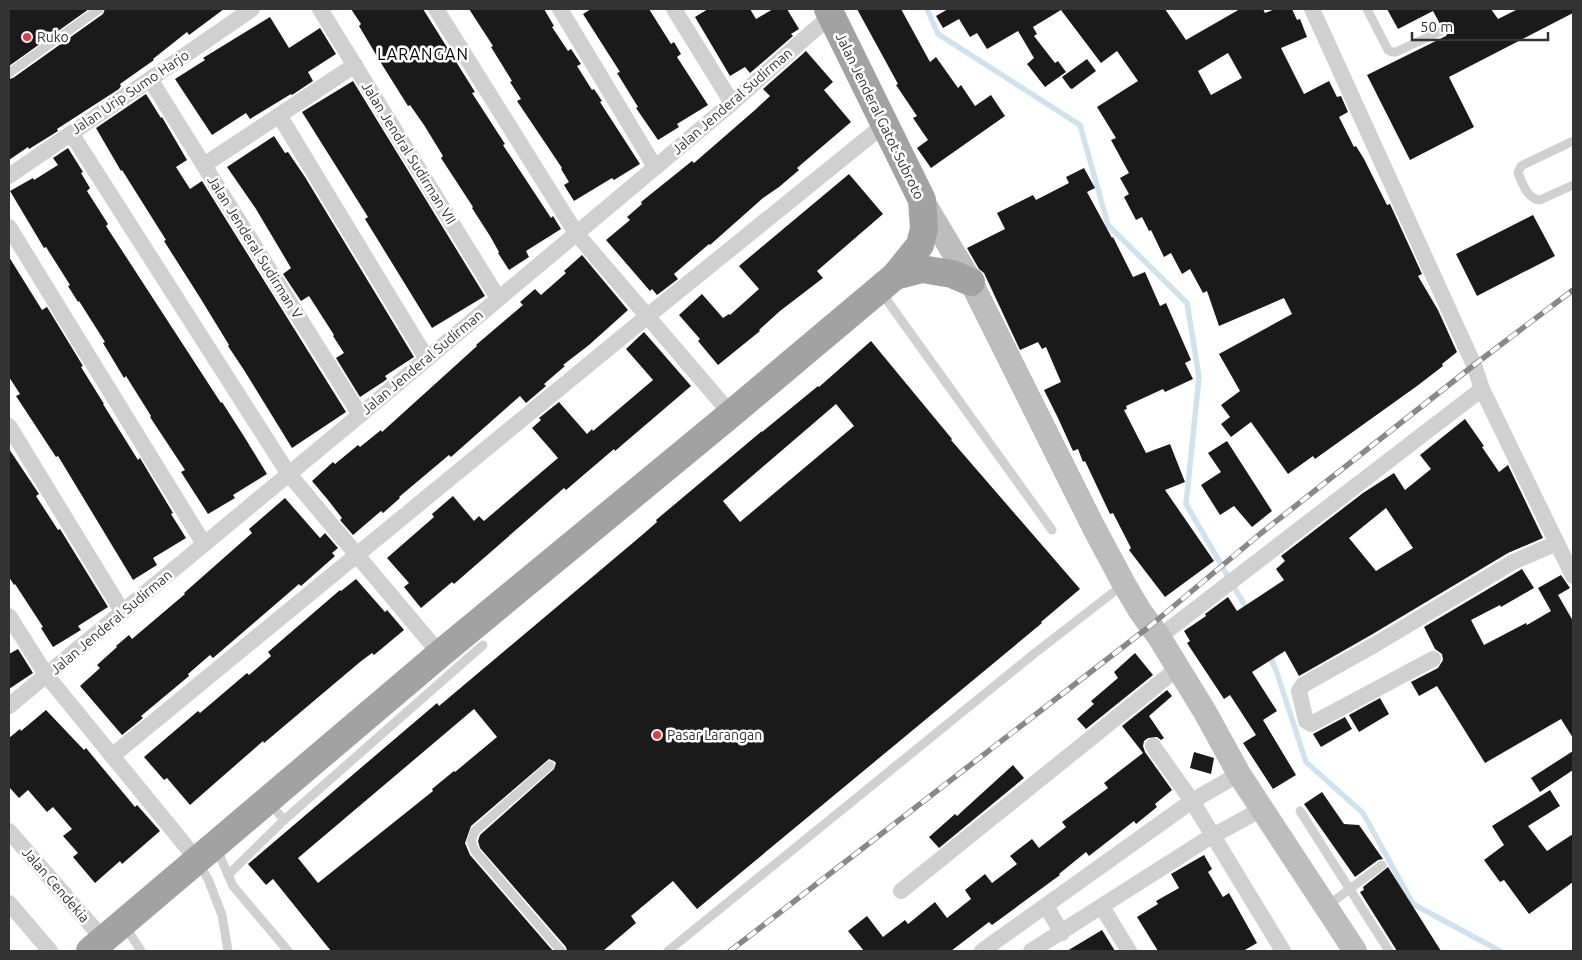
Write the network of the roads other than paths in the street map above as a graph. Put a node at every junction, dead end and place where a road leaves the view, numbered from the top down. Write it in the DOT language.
graph roads {
  1 [pos="99,9"];
  2 [pos="252,9"];
  3 [pos="320,9"];
  4 [pos="436,9"];
  5 [pos="560,9"];
  6 [pos="674,9"];
  7 [pos="1312,9"];
  8 [pos="1367,9"];
  9 [pos="830,12"];
  10 [pos="1443,30"];
  11 [pos="355,65"];
  12 [pos="9,73"];
  13 [pos="150,78"];
  14 [pos="732,103"];
  15 [pos="279,115"];
  16 [pos="885,124"];
  17 [pos="71,132"];
  18 [pos="1573,141"];
  19 [pos="204,165"];
  20 [pos="655,167"];
  21 [pos="9,176"];
  22 [pos="1573,185"];
  23 [pos="922,200"];
  24 [pos="9,227"];
  25 [pos="576,233"];
  26 [pos="971,282"];
  27 [pos="887,283"];
  28 [pos="498,298"];
  29 [pos="647,316"];
  30 [pos="427,359"];
  31 [pos="1482,389"];
  32 [pos="731,414"];
  33 [pos="360,415"];
  34 [pos="9,426"];
  35 [pos="288,473"];
  36 [pos="1052,530"];
  37 [pos="1557,543"];
  38 [pos="204,544"];
  39 [pos="357,554"];
  40 [pos="1573,576"];
  41 [pos="1124,584"];
  42 [pos="122,611"];
  43 [pos="9,616"];
  44 [pos="1159,637"];
  45 [pos="483,646"];
  46 [pos="440,654"];
  47 [pos="1433,659"];
  48 [pos="1178,668"];
  49 [pos="47,676"];
  50 [pos="9,706"];
  51 [pos="1153,746"];
  52 [pos="112,756"];
  53 [pos="550,765"];
  54 [pos="1239,774"];
  55 [pos="1192,801"];
  56 [pos="1262,809"];
  57 [pos="276,810"];
  58 [pos="1300,812"];
  59 [pos="9,831"];
  60 [pos="1214,836"];
  61 [pos="207,854"];
  62 [pos="1382,865"];
  63 [pos="228,875"];
  64 [pos="1350,890"];
  65 [pos="901,891"];
  66 [pos="9,903"];
  67 [pos="1046,906"];
  68 [pos="1327,906"];
  69 [pos="1102,908"];
  70 [pos="1062,933"];
  71 [pos="106,938"];
  72 [pos="50,951"];
  73 [pos="141,951"];
  74 [pos="228,951"];
  75 [pos="288,951"];
  76 [pos="561,951"];
  77 [pos="668,951"];
  78 [pos="982,951"];
  79 [pos="1032,951"];
  80 [pos="1129,951"];
  81 [pos="1283,951"];
  82 [pos="1355,951"];
  83 [pos="1389,951"];
  1 -- 12 [label="lane"];
  2 -- 13 [label="street, Jalan Urip Sumo Harjo"];
  3 -- 11 [label="street, Jalan Jendral Sudirman VII"];
  4 -- 25 [label="street"];
  5 -- 20 [label="street"];
  6 -- 14 [label="street"];
  7 -- 31 [label="street"];
  8 -- 10 [label="lane"];
  9 -- 14 [label="street, Jalan Jenderal Sudirman"];
  9 -- 16 [label="highway, Jalan Jenderal Gatot Subroto"];
  11 -- 15 [label="street"];
  11 -- 28 [label="street, Jalan Jendral Sudirman VII"];
  13 -- 17 [label="street, Jalan Urip Sumo Harjo"];
  13 -- 19 [label="street, Jalan Jenderal Sudirman V"];
  14 -- 20 [label="street, Jalan Jenderal Sudirman"];
  15 -- 19 [label="street"];
  15 -- 30 [label="street"];
  16 -- 23 [label="highway, Jalan Jenderal Gatot Subroto"];
  16 -- 29 [label="street"];
  17 -- 21 [label="street, Jalan Urip Sumo Harjo"];
  17 -- 35 [label="street"];
  18 -- 22 [label="lane"];
  19 -- 33 [label="street, Jalan Jenderal Sudirman V"];
  20 -- 25 [label="street, Jalan Jenderal Sudirman"];
  23 -- 26 [label="main road"];
  23 -- 27 [label="highway, Jalan Jenderal Gatot Subroto"];
  24 -- 38 [label="street"];
  25 -- 28 [label="street, Jalan Jenderal Sudirman"];
  25 -- 29 [label="street"];
  26 -- 27 [label="highway"];
  26 -- 41 [label="main road"];
  27 -- 32 [label="highway"];
  27 -- 36 [label="lane"];
  28 -- 30 [label="street, Jalan Jenderal Sudirman"];
  29 -- 32 [label="street"];
  29 -- 39 [label="street"];
  30 -- 33 [label="street, Jalan Jenderal Sudirman"];
  31 -- 37 [label="street"];
  31 -- 44 [label="street"];
  32 -- 46 [label="highway"];
  33 -- 35 [label="street, Jalan Jenderal Sudirman"];
  34 -- 42 [label="street"];
  35 -- 38 [label="street, Jalan Jenderal Sudirman"];
  35 -- 39 [label="street"];
  37 -- 40 [label="street"];
  37 -- 47 [label="street"];
  38 -- 42 [label="street, Jalan Jenderal Sudirman"];
  39 -- 46 [label="street"];
  39 -- 52 [label="street"];
  41 -- 44 [label="main road"];
  41 -- 77 [label="lane"];
  42 -- 49 [label="street, Jalan Jenderal Sudirman"];
  43 -- 49 [label="street"];
  44 -- 48 [label="main road"];
  45 -- 57 [label="lane"];
  46 -- 57 [label="highway"];
  48 -- 54 [label="main road"];
  48 -- 65 [label="street"];
  49 -- 50 [label="street, Jalan Jenderal Sudirman"];
  49 -- 52 [label="street"];
  51 -- 55 [label="street"];
  52 -- 61 [label="street"];
  53 -- 76 [label="lane"];
  54 -- 55 [label="street"];
  54 -- 56 [label="main road"];
  55 -- 60 [label="street"];
  55 -- 67 [label="street"];
  56 -- 60 [label="street"];
  56 -- 68 [label="main road"];
  57 -- 61 [label="highway"];
  57 -- 63 [label="lane"];
  58 -- 64 [label="lane"];
  59 -- 71 [label="street, Jalan Cendekia"];
  60 -- 69 [label="street"];
  60 -- 81 [label="street"];
  61 -- 63 [label="lane"];
  61 -- 71 [label="highway"];
  61 -- 74 [label="lane"];
  62 -- 64 [label="lane"];
  63 -- 75 [label="lane"];
  64 -- 68 [label="lane"];
  64 -- 83 [label="lane"];
  66 -- 72 [label="street"];
  67 -- 70 [label="street"];
  67 -- 78 [label="street"];
  68 -- 82 [label="main road"];
  69 -- 70 [label="street"];
  69 -- 80 [label="street"];
  70 -- 79 [label="street"];
  71 -- 73 [label="lane"];
}
